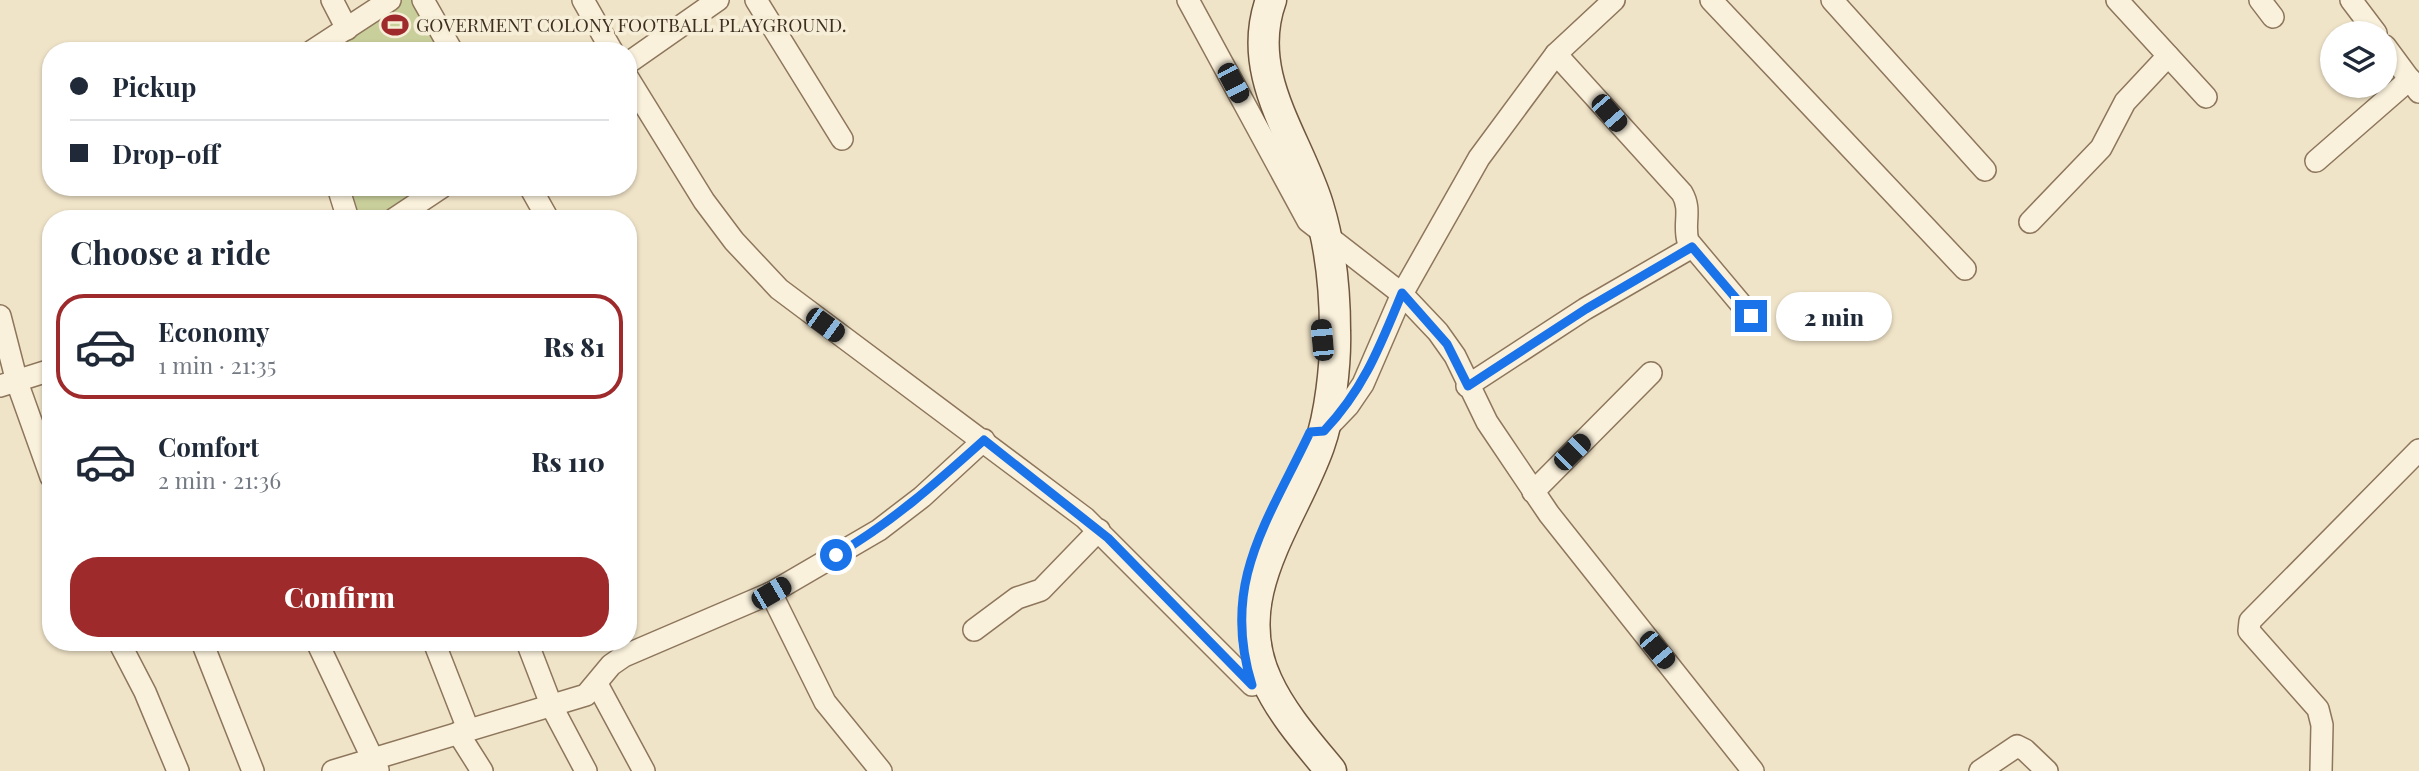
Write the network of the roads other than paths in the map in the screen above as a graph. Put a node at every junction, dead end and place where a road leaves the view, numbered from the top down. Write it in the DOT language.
graph roads {
  1 [pos="332,0"];
  2 [pos="390,0"];
  3 [pos="423,0"];
  4 [pos="583,0"];
  5 [pos="718,0"];
  6 [pos="756,0"];
  7 [pos="1188,0"];
  8 [pos="1257,0"];
  9 [pos="1271,0"];
  10 [pos="1614,0"];
  11 [pos="1712,0"];
  12 [pos="1832,0"];
  13 [pos="2117,0"];
  14 [pos="2351,0"];
  15 [pos="2367,21"];
  16 [pos="347,29"];
  17 [pos="326,42"];
  18 [pos="447,42"];
  19 [pos="607,42"];
  20 [pos="1556,54"];
  21 [pos="2168,56"];
  22 [pos="637,57"];
  23 [pos="2397,63"];
  24 [pos="2414,86"];
  25 [pos="637,93"];
  26 [pos="2206,97"];
  27 [pos="842,139"];
  28 [pos="2316,161"];
  29 [pos="1985,170"];
  30 [pos="428,196"];
  31 [pos="408,210"];
  32 [pos="2030,222"];
  33 [pos="1318,229"];
  34 [pos="1692,247"];
  35 [pos="1965,269"];
  36 [pos="1402,293"];
  37 [pos="0,316"];
  38 [pos="1751,316"];
  39 [pos="42,373"];
  40 [pos="1651,373"];
  41 [pos="8,384"];
  42 [pos="1468,386"];
  43 [pos="1317,431"];
  44 [pos="984,440"];
  45 [pos="2419,450"];
  46 [pos="42,458"];
  47 [pos="1533,492"];
  48 [pos="1099,530"];
  49 [pos="771,593"];
  50 [pos="974,630"];
  51 [pos="637,650"];
  52 [pos="124,651"];
  53 [pos="206,651"];
  54 [pos="321,651"];
  55 [pos="437,651"];
  56 [pos="530,651"];
  57 [pos="636,651"];
  58 [pos="597,684"];
  59 [pos="1252,685"];
  60 [pos="552,707"];
  61 [pos="463,731"];
  62 [pos="375,766"];
  63 [pos="178,771"];
  64 [pos="253,771"];
  65 [pos="333,771"];
  66 [pos="482,771"];
  67 [pos="586,771"];
  68 [pos="644,771"];
  69 [pos="881,771"];
  70 [pos="1311,771"];
  71 [pos="1331,771"];
  72 [pos="1753,771"];
  73 [pos="1979,771"];
  74 [pos="2047,771"];
  75 [pos="2321,771"];
  1 -- 16 [label="street"];
  2 -- 16 [label="street"];
  3 -- 18 [label="street"];
  4 -- 19 [label="street"];
  5 -- 22 [label="street"];
  6 -- 27 [label="street"];
  7 -- 33 [label="street"];
  8 -- 33 [label="main road"];
  9 -- 33 [label="main road"];
  10 -- 20 [label="street"];
  11 -- 35 [label="street"];
  12 -- 29 [label="street"];
  13 -- 21 [label="street"];
  14 -- 15 [label="street"];
  16 -- 17 [label="street"];
  20 -- 34 [label="street"];
  20 -- 36 [label="street"];
  21 -- 26 [label="street"];
  21 -- 32 [label="street"];
  23 -- 24 [label="street"];
  24 -- 28 [label="street"];
  25 -- 44 [label="street"];
  30 -- 31 [label="street"];
  33 -- 36 [label="street"];
  33 -- 43 [label="main road"];
  34 -- 38 [label="street"];
  34 -- 42 [label="street"];
  36 -- 42 [label="street"];
  36 -- 43 [label="street"];
  37 -- 41 [label="street"];
  39 -- 41 [label="street"];
  40 -- 47 [label="street"];
  41 -- 46 [label="street"];
  42 -- 47 [label="street"];
  43 -- 59 [label="main road"];
  43 -- 71 [label="main road"];
  44 -- 48 [label="street"];
  44 -- 49 [label="street"];
  45 -- 75 [label="street"];
  47 -- 72 [label="street"];
  48 -- 50 [label="street"];
  48 -- 59 [label="street"];
  49 -- 51 [label="street"];
  49 -- 69 [label="street"];
  52 -- 63 [label="street"];
  53 -- 64 [label="street"];
  54 -- 62 [label="street"];
  55 -- 61 [label="street"];
  56 -- 60 [label="street"];
  57 -- 58 [label="street"];
  58 -- 60 [label="street"];
  58 -- 68 [label="street"];
  59 -- 70 [label="main road"];
  60 -- 61 [label="street"];
  60 -- 67 [label="street"];
  61 -- 62 [label="street"];
  61 -- 66 [label="street"];
  62 -- 65 [label="street"];
  73 -- 74 [label="street"];
}
